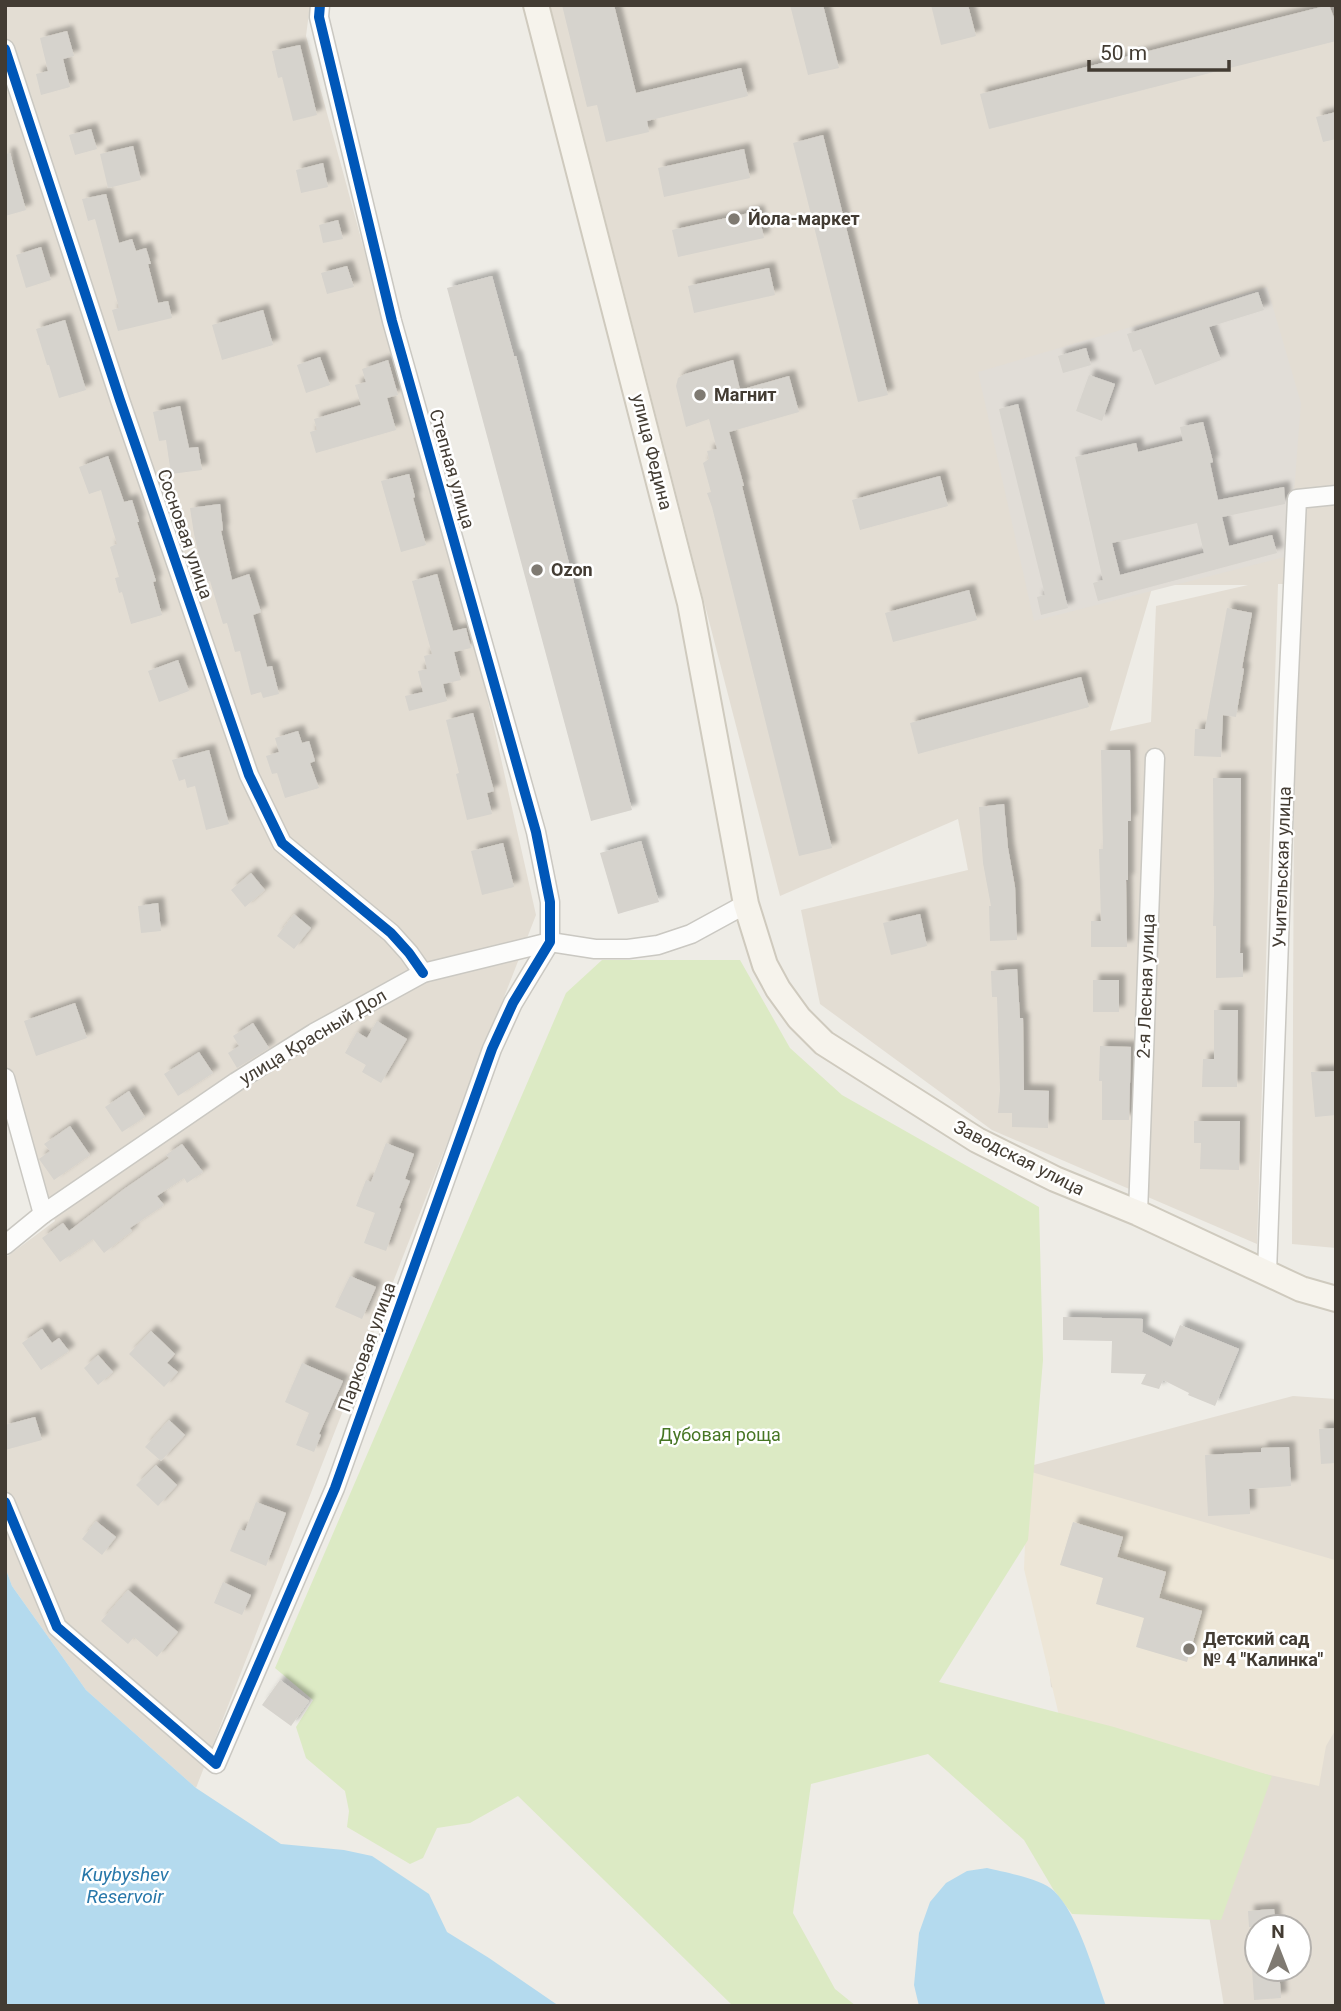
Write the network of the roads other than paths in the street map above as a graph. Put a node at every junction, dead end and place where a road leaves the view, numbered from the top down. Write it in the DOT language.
graph roads {
  1 [pos="320,5"];
  2 [pos="536,5"];
  3 [pos="5,49"];
  4 [pos="1336,495"];
  5 [pos="1155,758"];
  6 [pos="746,904"];
  7 [pos="550,943"];
  8 [pos="423,973"];
  9 [pos="5,1078"];
  10 [pos="1138,1213"];
  11 [pos="43,1214"];
  12 [pos="5,1245"];
  13 [pos="1267,1273"];
  14 [pos="1336,1299"];
  15 [pos="5,1502"];
  1 -- 7 [label="street, Степная улица"];
  2 -- 6 [label="main road, улица Федина"];
  3 -- 8 [label="street, Сосновая улица"];
  4 -- 13 [label="street, Учительская улица"];
  5 -- 10 [label="street, 2-я Лесная улица"];
  6 -- 7 [label="street, улица Красный Дол"];
  6 -- 10 [label="main road, Заводская улица"];
  7 -- 8 [label="street, улица Красный Дол"];
  7 -- 15 [label="street, Парковая улица"];
  8 -- 11 [label="street, улица Красный Дол"];
  9 -- 11 [label="street"];
  10 -- 13 [label="main road, Заводская улица"];
  11 -- 12 [label="street, улица Красный Дол"];
  13 -- 14 [label="main road, Заводская улица"];
}
